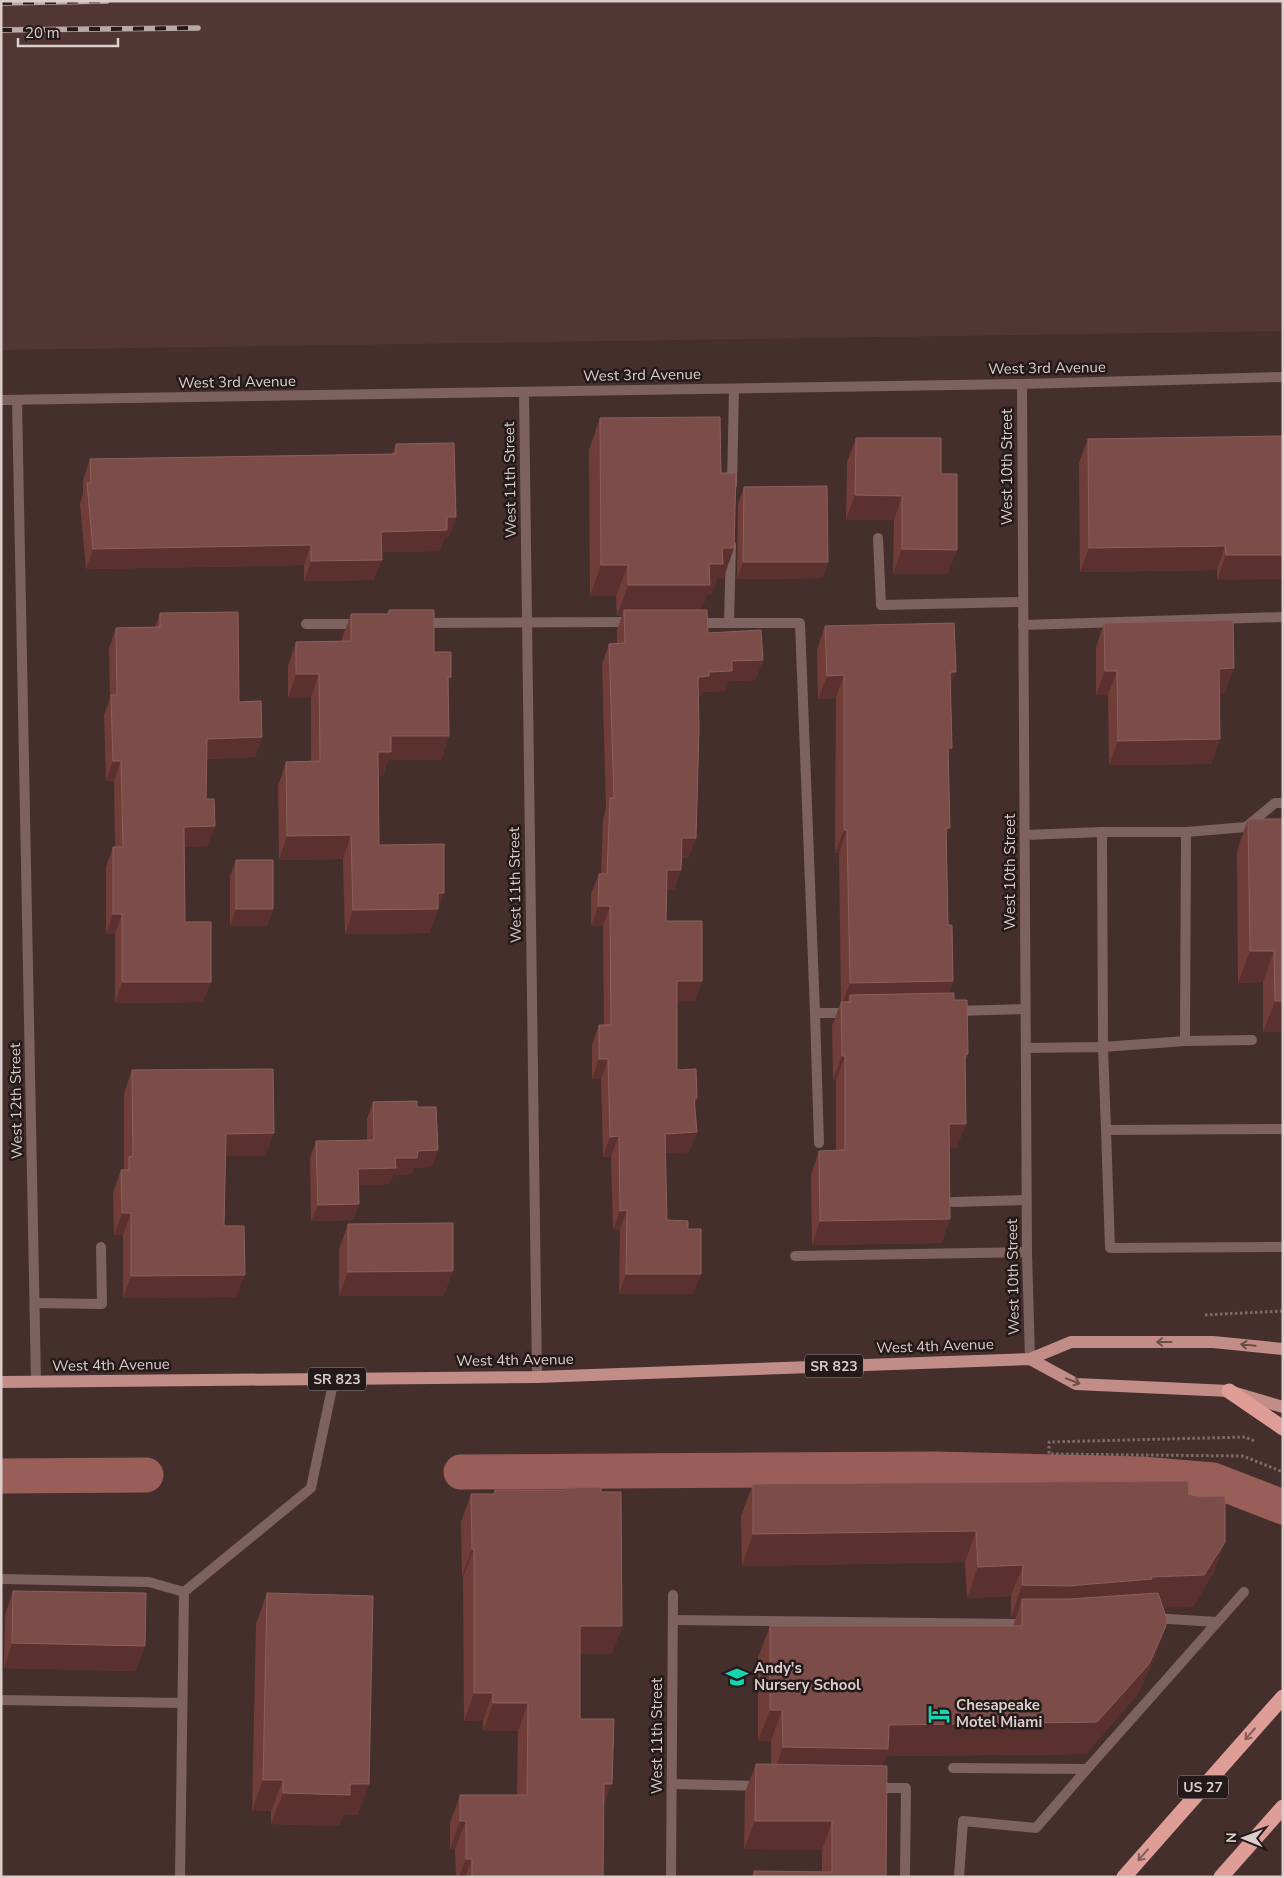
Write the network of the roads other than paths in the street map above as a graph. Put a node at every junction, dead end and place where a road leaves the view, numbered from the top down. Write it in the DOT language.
graph roads {
  1 [pos="1283,377"];
  2 [pos="1022,384"];
  3 [pos="734,389"];
  4 [pos="524,392"];
  5 [pos="1,400"];
  6 [pos="17,400"];
  7 [pos="732,496"];
  8 [pos="731,535"];
  9 [pos="878,538"];
  10 [pos="1023,602"];
  11 [pos="1283,618"];
  12 [pos="526,622"];
  13 [pos="642,622"];
  14 [pos="681,622"];
  15 [pos="411,623"];
  16 [pos="729,623"];
  17 [pos="306,624"];
  18 [pos="373,624"];
  19 [pos="1023,625"];
  20 [pos="1283,803"];
  21 [pos="1102,832"];
  22 [pos="1186,832"];
  23 [pos="1025,834"];
  24 [pos="1025,1010"];
  25 [pos="939,1011"];
  26 [pos="863,1012"];
  27 [pos="815,1013"];
  28 [pos="1252,1040"];
  29 [pos="1185,1041"];
  30 [pos="1103,1047"];
  31 [pos="1026,1048"];
  32 [pos="1283,1129"];
  33 [pos="1106,1130"];
  34 [pos="819,1143"];
  35 [pos="1026,1200"];
  36 [pos="953,1202"];
  37 [pos="1283,1247"];
  38 [pos="101,1248"];
  39 [pos="1027,1252"];
  40 [pos="795,1256"];
  41 [pos="35,1303"];
  42 [pos="1283,1349"];
  43 [pos="1030,1359"];
  44 [pos="537,1377"];
  45 [pos="334,1379"];
  46 [pos="1,1382"];
  47 [pos="36,1382"];
  48 [pos="1228,1391"];
  49 [pos="1283,1407"];
  50 [pos="1283,1428"];
  51 [pos="1,1579"];
  52 [pos="184,1592"];
  53 [pos="1244,1592"];
  54 [pos="673,1595"];
  55 [pos="1142,1617"];
  56 [pos="673,1620"];
  57 [pos="1217,1622"];
  58 [pos="1037,1624"];
  59 [pos="1283,1697"];
  60 [pos="1,1700"];
  61 [pos="182,1703"];
  62 [pos="953,1768"];
  63 [pos="1087,1769"];
  64 [pos="672,1784"];
  65 [pos="769,1786"];
  66 [pos="867,1788"];
  67 [pos="1283,1807"];
  68 [pos="180,1877"];
  69 [pos="671,1877"];
  70 [pos="905,1877"];
  71 [pos="959,1877"];
  72 [pos="1124,1877"];
  73 [pos="1221,1877"];
  1 -- 2 [label="street, West 3rd Avenue"];
  2 -- 3 [label="street, West 3rd Avenue"];
  2 -- 10 [label="street, West 10th Street"];
  3 -- 4 [label="street, West 3rd Avenue"];
  3 -- 7 [label="street"];
  4 -- 6 [label="street, West 3rd Avenue"];
  4 -- 12 [label="street, West 11th Street"];
  5 -- 6 [label="street, West 3rd Avenue"];
  6 -- 41 [label="street, West 12th Street"];
  8 -- 16 [label="street"];
  9 -- 10 [label="street"];
  10 -- 19 [label="street, West 10th Street"];
  11 -- 19 [label="street"];
  12 -- 13 [label="street"];
  12 -- 15 [label="street"];
  12 -- 44 [label="street, West 11th Street"];
  14 -- 16 [label="street"];
  16 -- 27 [label="street"];
  17 -- 18 [label="street"];
  19 -- 23 [label="street, West 10th Street"];
  20 -- 22 [label="street"];
  21 -- 22 [label="street"];
  21 -- 23 [label="street"];
  21 -- 30 [label="street"];
  22 -- 29 [label="street"];
  23 -- 24 [label="street, West 10th Street"];
  24 -- 25 [label="street"];
  24 -- 31 [label="street, West 10th Street"];
  26 -- 27 [label="street"];
  27 -- 34 [label="street"];
  28 -- 29 [label="street"];
  29 -- 30 [label="street"];
  30 -- 31 [label="street"];
  30 -- 33 [label="street"];
  31 -- 35 [label="street, West 10th Street"];
  32 -- 33 [label="street"];
  33 -- 37 [label="street"];
  35 -- 36 [label="street"];
  35 -- 39 [label="street, West 10th Street"];
  38 -- 41 [label="street"];
  39 -- 40 [label="street"];
  39 -- 43 [label="street, West 10th Street"];
  41 -- 47 [label="street, West 12th Street"];
  42 -- 43 [label="main road, West 4th Avenue / SR 823, one-way"];
  43 -- 44 [label="main road, West 4th Avenue / SR 823"];
  43 -- 48 [label="main road, one-way"];
  44 -- 45 [label="main road, West 4th Avenue / SR 823"];
  45 -- 47 [label="main road, West 4th Avenue / SR 823"];
  45 -- 52 [label="street"];
  46 -- 47 [label="main road, West 4th Avenue / SR 823"];
  48 -- 49 [label="main road"];
  48 -- 50 [label="highway"];
  51 -- 52 [label="street"];
  52 -- 61 [label="street"];
  53 -- 57 [label="street"];
  54 -- 56 [label="street, West 11th Street"];
  55 -- 57 [label="street"];
  56 -- 58 [label="street"];
  56 -- 64 [label="street, West 11th Street"];
  57 -- 63 [label="street"];
  59 -- 72 [label="highway, US 27, one-way"];
  60 -- 61 [label="street"];
  61 -- 68 [label="street"];
  62 -- 63 [label="street"];
  63 -- 71 [label="street"];
  64 -- 65 [label="street"];
  64 -- 69 [label="street, West 11th Street"];
  66 -- 70 [label="street"];
  67 -- 73 [label="highway"];
}
